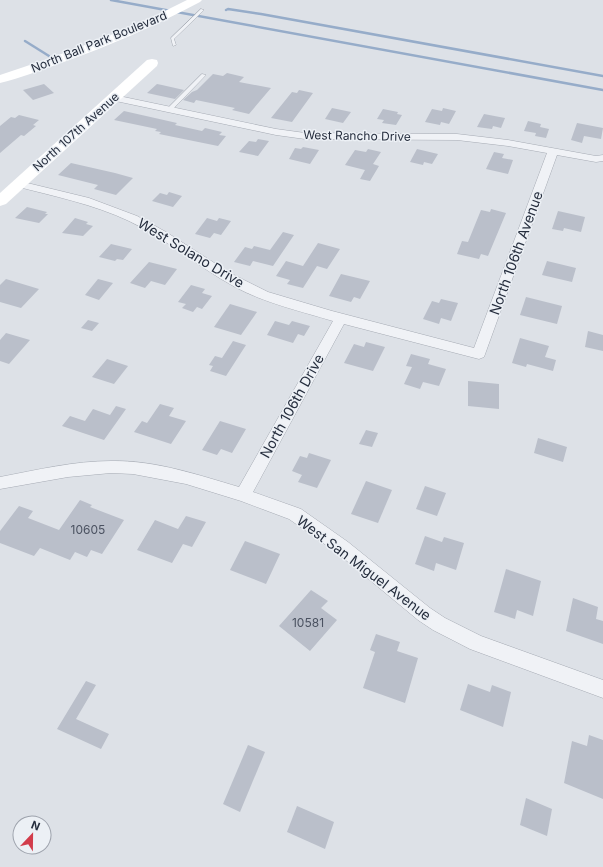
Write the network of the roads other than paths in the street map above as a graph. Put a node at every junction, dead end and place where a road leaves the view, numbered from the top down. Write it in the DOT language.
graph roads {
  1 [pos="195,5"];
  2 [pos="174,45"];
  3 [pos="152,63"];
  4 [pos="204,75"];
  5 [pos="0,79"];
  6 [pos="114,98"];
  7 [pos="170,109"];
  8 [pos="553,151"];
  9 [pos="603,158"];
  10 [pos="19,184"];
  11 [pos="0,201"];
  12 [pos="341,318"];
  13 [pos="479,354"];
  14 [pos="0,483"];
  15 [pos="243,495"];
  16 [pos="603,689"];
  1 -- 2 [label="lane"];
  1 -- 5 [label="street, North Ball Park Boulevard"];
  3 -- 6 [label="street, North 107th Avenue"];
  4 -- 7 [label="lane"];
  6 -- 7 [label="street, West Rancho Drive"];
  6 -- 10 [label="street, North 107th Avenue"];
  7 -- 8 [label="street, West Rancho Drive"];
  8 -- 9 [label="street, West Rancho Drive"];
  8 -- 13 [label="street, North 106th Avenue"];
  10 -- 11 [label="street, North 107th Avenue"];
  10 -- 12 [label="street, West Solano Drive"];
  12 -- 13 [label="street, West Solano Drive"];
  12 -- 15 [label="street, North 106th Drive"];
  14 -- 15 [label="street, West San Miguel Avenue"];
  15 -- 16 [label="street, West San Miguel Avenue"];
}
